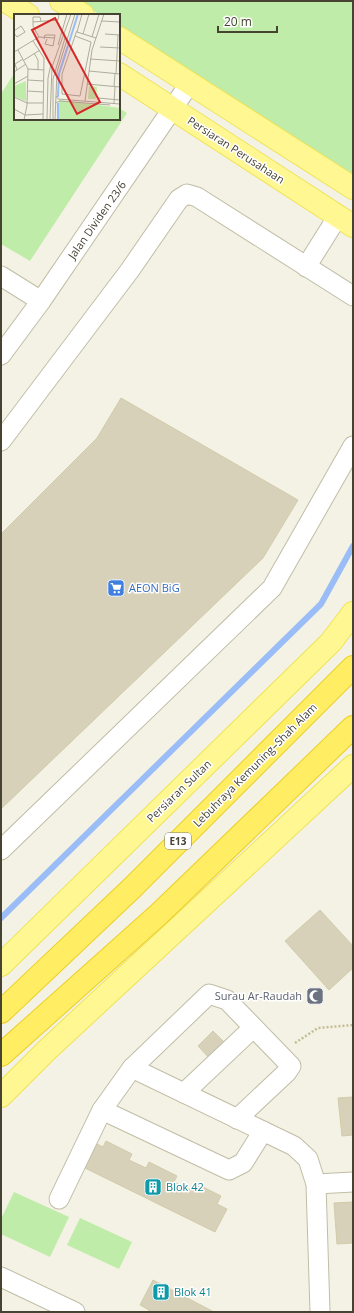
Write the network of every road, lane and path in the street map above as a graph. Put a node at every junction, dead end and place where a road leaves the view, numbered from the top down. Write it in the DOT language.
graph roads {
  1 [pos="6,1"];
  2 [pos="61,1"];
  3 [pos="26,14"];
  4 [pos="81,14"];
  5 [pos="120,39"];
  6 [pos="120,75"];
  7 [pos="190,83"];
  8 [pos="173,109"];
  9 [pos="353,188"];
  10 [pos="346,221"];
  11 [pos="306,267"];
  12 [pos="1,276"];
  13 [pos="353,296"];
  14 [pos="41,301"];
  15 [pos="1,355"];
  16 [pos="1,441"];
  17 [pos="353,446"];
  18 [pos="353,613"];
  19 [pos="353,667"];
  20 [pos="353,727"];
  21 [pos="353,766"];
  22 [pos="1,850"];
  23 [pos="1,966"];
  24 [pos="1,1012"];
  25 [pos="353,1025"];
  26 [pos="253,1028"];
  27 [pos="279,1053"];
  28 [pos="1,1055"];
  29 [pos="132,1068"];
  30 [pos="184,1093"];
  31 [pos="1,1096"];
  32 [pos="102,1110"];
  33 [pos="237,1119"];
  34 [pos="263,1131"];
  35 [pos="353,1182"];
  36 [pos="316,1184"];
  37 [pos="59,1199"];
  38 [pos="1,1277"];
  39 [pos="75,1312"];
  40 [pos="320,1312"];
  1 -- 3 [label="main road"];
  2 -- 4 [label="main road"];
  5 -- 7 [label="main road"];
  6 -- 8 [label="main road, Persiaran Perusahaan"];
  7 -- 8 [label="street, Jalan Dividen 23/6"];
  7 -- 9 [label="main road"];
  8 -- 10 [label="main road, Persiaran Perusahaan"];
  8 -- 14 [label="street, Jalan Dividen 23/6"];
  10 -- 11 [label="street"];
  11 -- 13 [label="street"];
  11 -- 16 [label="street"];
  12 -- 14 [label="street"];
  14 -- 15 [label="street, Jalan Dividen 23/6"];
  17 -- 22 [label="street"];
  18 -- 23 [label="main road, Persiaran Sultan"];
  19 -- 24 [label="highway, Lebuhraya Kemuning–Shah Alam / E13"];
  20 -- 28 [label="highway"];
  21 -- 31 [label="main road"];
  25 -- 27 [label="path"];
  26 -- 27 [label="street"];
  26 -- 29 [label="street"];
  26 -- 30 [label="street"];
  27 -- 33 [label="street"];
  29 -- 30 [label="street"];
  29 -- 32 [label="street"];
  30 -- 33 [label="street"];
  32 -- 34 [label="street"];
  32 -- 37 [label="street"];
  33 -- 34 [label="street"];
  34 -- 36 [label="street"];
  35 -- 36 [label="street"];
  36 -- 40 [label="street"];
  38 -- 39 [label="street"];
}
